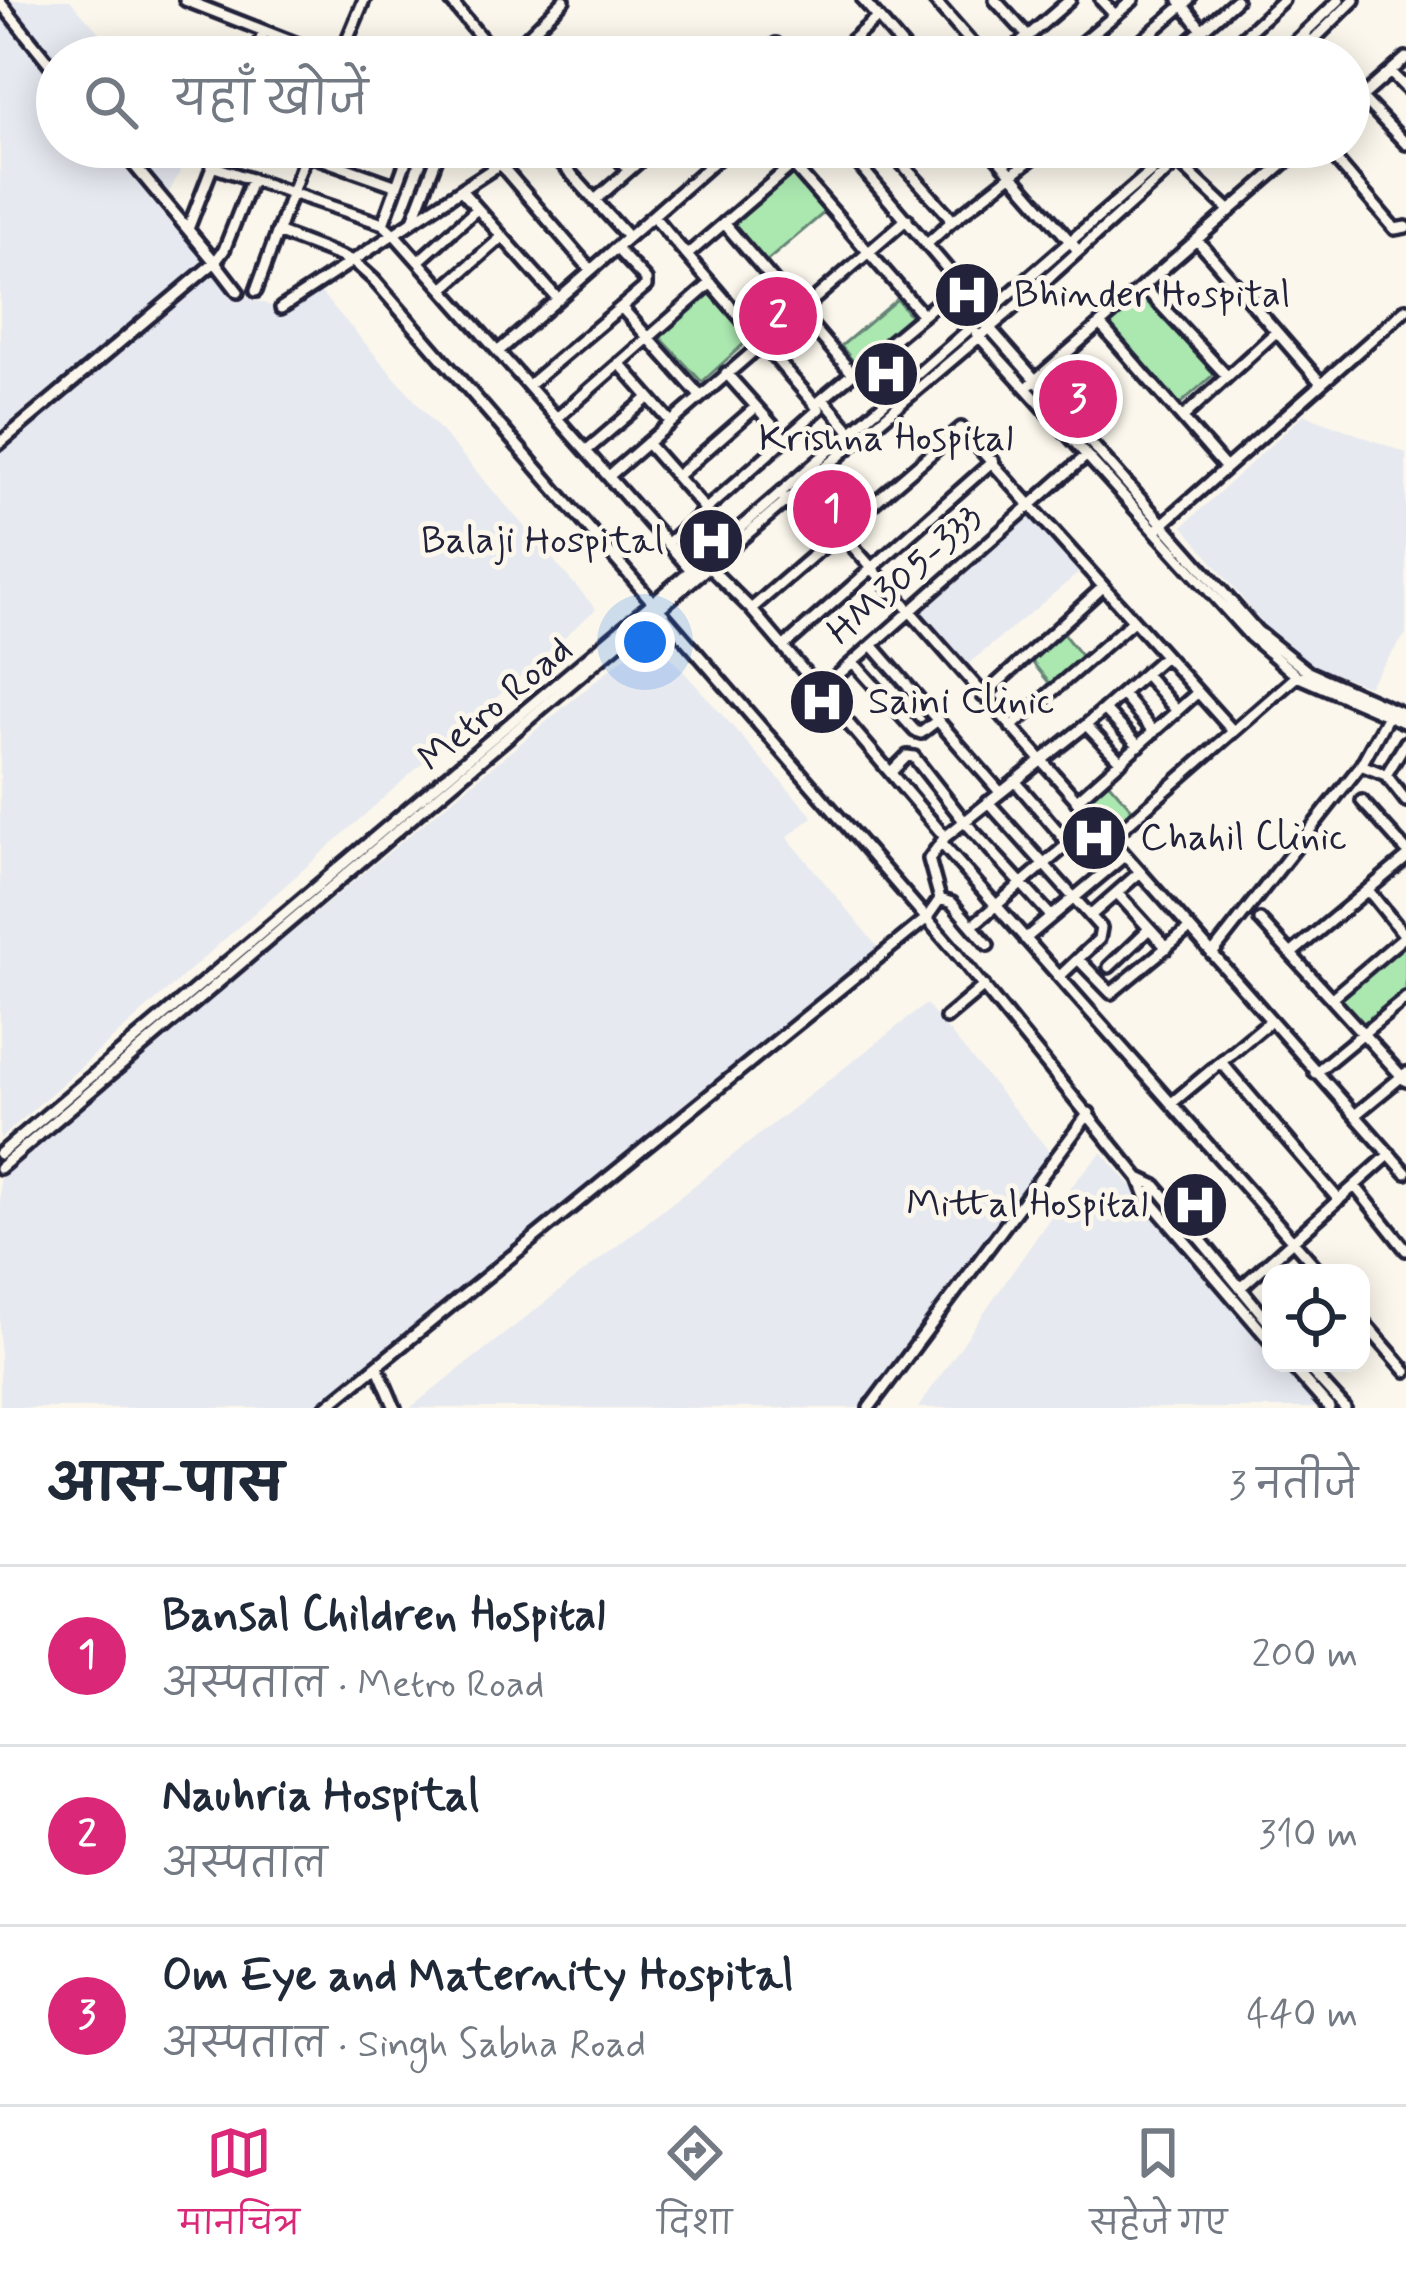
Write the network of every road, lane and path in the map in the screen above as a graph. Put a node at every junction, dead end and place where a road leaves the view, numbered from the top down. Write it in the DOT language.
graph roads {
  1 [pos="188,0"];
  2 [pos="234,0"];
  3 [pos="364,0"];
  4 [pos="449,0"];
  5 [pos="564,0"];
  6 [pos="863,0"];
  7 [pos="887,0"];
  8 [pos="995,0"];
  9 [pos="1070,0"];
  10 [pos="1101,0"];
  11 [pos="1133,0"];
  12 [pos="1236,0"];
  13 [pos="1283,0"];
  14 [pos="1340,0"];
  15 [pos="1354,0"];
  16 [pos="937,1"];
  17 [pos="0,2"];
  18 [pos="1183,2"];
  19 [pos="1056,4"];
  20 [pos="876,15"];
  21 [pos="1115,15"];
  22 [pos="228,17"];
  23 [pos="1202,30"];
  24 [pos="264,31"];
  25 [pos="262,36"];
  26 [pos="278,36"];
  27 [pos="346,36"];
  28 [pos="479,36"];
  29 [pos="529,36"];
  30 [pos="854,36"];
  31 [pos="894,36"];
  32 [pos="966,36"];
  33 [pos="1027,36"];
  34 [pos="1029,36"];
  35 [pos="1092,36"];
  36 [pos="1146,36"];
  37 [pos="1195,36"];
  38 [pos="1244,36"];
  39 [pos="1310,36"];
  40 [pos="1312,36"];
  41 [pos="36,47"];
  42 [pos="1406,58"];
  43 [pos="1390,72"];
  44 [pos="1406,88"];
  45 [pos="1370,90"];
  46 [pos="1370,107"];
  47 [pos="1405,141"];
  48 [pos="137,168"];
  49 [pos="211,168"];
  50 [pos="218,168"];
  51 [pos="301,168"];
  52 [pos="356,168"];
  53 [pos="403,168"];
  54 [pos="433,168"];
  55 [pos="494,168"];
  56 [pos="503,168"];
  57 [pos="566,168"];
  58 [pos="631,168"];
  59 [pos="707,168"];
  60 [pos="787,168"];
  61 [pos="795,168"];
  62 [pos="863,168"];
  63 [pos="906,168"];
  64 [pos="1005,168"];
  65 [pos="1022,168"];
  66 [pos="1161,168"];
  67 [pos="1189,168"];
  68 [pos="1279,168"];
  69 [pos="1343,168"];
  70 [pos="629,170"];
  71 [pos="1012,176"];
  72 [pos="252,179"];
  73 [pos="397,186"];
  74 [pos="461,190"];
  75 [pos="291,193"];
  76 [pos="595,200"];
  77 [pos="478,209"];
  78 [pos="1230,211"];
  79 [pos="653,216"];
  80 [pos="907,218"];
  81 [pos="412,222"];
  82 [pos="724,223"];
  83 [pos="950,223"];
  84 [pos="382,224"];
  85 [pos="1406,227"];
  86 [pos="188,229"];
  87 [pos="277,232"];
  88 [pos="394,234"];
  89 [pos="502,237"];
  90 [pos="628,237"];
  91 [pos="1197,240"];
  92 [pos="928,243"];
  93 [pos="616,248"];
  94 [pos="1076,248"];
  95 [pos="868,252"];
  96 [pos="687,255"];
  97 [pos="421,260"];
  98 [pos="353,261"];
  99 [pos="214,262"];
  100 [pos="591,270"];
  101 [pos="711,283"];
  102 [pos="960,284"];
  103 [pos="1143,286"];
  104 [pos="446,287"];
  105 [pos="256,291"];
  106 [pos="238,292"];
  107 [pos="558,299"];
  108 [pos="621,307"];
  109 [pos="280,308"];
  110 [pos="997,308"];
  111 [pos="1406,309"];
  112 [pos="799,310"];
  113 [pos="923,315"];
  114 [pos="986,324"];
  115 [pos="1100,324"];
  116 [pos="975,332"];
  117 [pos="1276,332"];
  118 [pos="648,338"];
  119 [pos="761,342"];
  120 [pos="500,350"];
  121 [pos="619,363"];
  122 [pos="726,373"];
  123 [pos="853,374"];
  124 [pos="1226,375"];
  125 [pos="1321,383"];
  126 [pos="530,385"];
  127 [pos="1030,385"];
  128 [pos="700,396"];
  129 [pos="649,397"];
  130 [pos="819,402"];
  131 [pos="756,407"];
  132 [pos="558,416"];
  133 [pos="1182,418"];
  134 [pos="671,422"];
  135 [pos="852,433"];
  136 [pos="785,439"];
  137 [pos="647,442"];
  138 [pos="0,443"];
  139 [pos="587,450"];
  140 [pos="1090,453"];
  141 [pos="993,461"];
  142 [pos="1225,467"];
  143 [pos="609,476"];
  144 [pos="677,476"];
  145 [pos="782,496"];
  146 [pos="1032,507"];
  147 [pos="706,509"];
  148 [pos="1158,528"];
  149 [pos="840,532"];
  150 [pos="668,543"];
  151 [pos="824,545"];
  152 [pos="706,564"];
  153 [pos="872,568"];
  154 [pos="691,570"];
  155 [pos="1103,587"];
  156 [pos="657,604"];
  157 [pos="751,609"];
  158 [pos="910,612"];
  159 [pos="1133,621"];
  160 [pos="872,645"];
  161 [pos="783,647"];
  162 [pos="1165,656"];
  163 [pos="853,662"];
  164 [pos="1145,674"];
  165 [pos="1298,676"];
  166 [pos="820,691"];
  167 [pos="1197,693"];
  168 [pos="1122,694"];
  169 [pos="982,696"];
  170 [pos="1104,710"];
  171 [pos="1177,711"];
  172 [pos="1388,714"];
  173 [pos="1406,719"];
  174 [pos="938,720"];
  175 [pos="1086,724"];
  176 [pos="1011,727"];
  177 [pos="1232,730"];
  178 [pos="1154,732"];
  179 [pos="1406,742"];
  180 [pos="1138,746"];
  181 [pos="1041,761"];
  182 [pos="1120,762"];
  183 [pos="1361,765"];
  184 [pos="892,771"];
  185 [pos="1386,775"];
  186 [pos="1015,781"];
  187 [pos="1000,792"];
  188 [pos="1076,801"];
  189 [pos="1362,801"];
  190 [pos="1406,801"];
  191 [pos="988,802"];
  192 [pos="964,821"];
  193 [pos="1094,822"];
  194 [pos="1109,839"];
  195 [pos="943,840"];
  196 [pos="1069,844"];
  197 [pos="1406,854"];
  198 [pos="1124,856"];
  199 [pos="1046,865"];
  200 [pos="1139,873"];
  201 [pos="1022,885"];
  202 [pos="1368,890"];
  203 [pos="1117,892"];
  204 [pos="1075,898"];
  205 [pos="940,899"];
  206 [pos="996,904"];
  207 [pos="1051,916"];
  208 [pos="1090,916"];
  209 [pos="926,919"];
  210 [pos="1260,920"];
  211 [pos="974,925"];
  212 [pos="1149,928"];
  213 [pos="1189,929"];
  214 [pos="1406,937"];
  215 [pos="1025,939"];
  216 [pos="988,945"];
  217 [pos="1167,948"];
  218 [pos="1292,953"];
  219 [pos="1212,954"];
  220 [pos="1078,959"];
  221 [pos="1109,967"];
  222 [pos="1060,976"];
  223 [pos="984,986"];
  224 [pos="1332,998"];
  225 [pos="1406,998"];
  226 [pos="946,1018"];
  227 [pos="1269,1022"];
  228 [pos="1363,1034"];
  229 [pos="1221,1062"];
  230 [pos="1315,1073"];
  231 [pos="1405,1077"];
  232 [pos="1173,1102"];
  233 [pos="1089,1113"];
  234 [pos="1355,1115"];
  235 [pos="0,1154"];
  236 [pos="1390,1154"];
  237 [pos="0,1168"];
  238 [pos="1406,1173"];
  239 [pos="1139,1178"];
  240 [pos="1355,1186"];
  241 [pos="1339,1200"];
  242 [pos="1293,1241"];
  243 [pos="1406,1250"];
  244 [pos="1313,1264"];
  245 [pos="1240,1288"];
  246 [pos="1262,1314"];
  247 [pos="1370,1330"];
  248 [pos="1262,1331"];
  249 [pos="377,1366"];
  250 [pos="1297,1372"];
  251 [pos="1312,1372"];
  252 [pos="1406,1372"];
  253 [pos="325,1408"];
  254 [pos="395,1408"];
  255 [pos="869,1408"];
  256 [pos="1329,1408"];
  257 [pos="1345,1408"];
  1 -- 22 [label="street"];
  2 -- 22 [label="street"];
  3 -- 27 [label="street"];
  4 -- 28 [label="street"];
  5 -- 29 [label="street"];
  6 -- 20 [label="street"];
  7 -- 20 [label="street"];
  8 -- 33 [label="street"];
  9 -- 19 [label="street"];
  10 -- 21 [label="street"];
  11 -- 21 [label="street"];
  12 -- 23 [label="street"];
  13 -- 38 [label="street"];
  14 -- 39 [label="street"];
  15 -- 40 [label="street"];
  16 -- 32 [label="street"];
  17 -- 41 [label="street"];
  18 -- 23 [label="street"];
  18 -- 36 [label="street"];
  19 -- 34 [label="street"];
  20 -- 30 [label="street"];
  20 -- 31 [label="street"];
  21 -- 35 [label="street"];
  22 -- 24 [label="street"];
  23 -- 37 [label="street"];
  24 -- 25 [label="street"];
  24 -- 26 [label="street"];
  42 -- 43 [label="street"];
  43 -- 44 [label="street"];
  43 -- 45 [label="street"];
  46 -- 47 [label="street"];
  48 -- 86 [label="street"];
  49 -- 86 [label="street"];
  50 -- 72 [label="street"];
  51 -- 75 [label="street"];
  52 -- 73 [label="street"];
  53 -- 73 [label="street"];
  54 -- 81 [label="street"];
  55 -- 74 [label="street"];
  56 -- 100 [label="street"];
  57 -- 76 [label="street"];
  58 -- 70 [label="street"];
  59 -- 79 [label="street"];
  60 -- 82 [label="street"];
  61 -- 95 [label="street"];
  62 -- 80 [label="street"];
  63 -- 83 [label="street"];
  64 -- 71 [label="street"];
  65 -- 71 [label="street"];
  66 -- 94 [label="street, Metro Road"];
  67 -- 78 [label="street"];
  68 -- 78 [label="street"];
  69 -- 85 [label="street"];
  70 -- 76 [label="street"];
  71 -- 83 [label="street"];
  71 -- 94 [label="street"];
  72 -- 75 [label="street"];
  72 -- 99 [label="street"];
  73 -- 84 [label="street"];
  74 -- 77 [label="street"];
  74 -- 81 [label="street"];
  75 -- 84 [label="street"];
  75 -- 87 [label="street"];
  76 -- 90 [label="street"];
  77 -- 89 [label="street"];
  77 -- 97 [label="street"];
  78 -- 91 [label="street"];
  79 -- 90 [label="street"];
  79 -- 96 [label="street"];
  80 -- 92 [label="street"];
  80 -- 95 [label="street"];
  81 -- 88 [label="street"];
  82 -- 96 [label="street"];
  82 -- 112 [label="street"];
  83 -- 92 [label="street"];
  84 -- 88 [label="street"];
  86 -- 99 [label="street"];
  87 -- 98 [label="street"];
  87 -- 105 [label="street"];
  88 -- 97 [label="street"];
  88 -- 98 [label="street"];
  89 -- 104 [label="street"];
  89 -- 107 [label="street"];
  90 -- 93 [label="street"];
  91 -- 103 [label="street"];
  91 -- 117 [label="street"];
  92 -- 102 [label="street"];
  93 -- 100 [label="street"];
  93 -- 108 [label="street"];
  94 -- 110 [label="street, Metro Road"];
  94 -- 114 [label="street, Metro Road"];
  95 -- 112 [label="street"];
  95 -- 113 [label="street"];
  96 -- 101 [label="street"];
  97 -- 104 [label="street"];
  98 -- 109 [label="street"];
  98 -- 156 [label="street"];
  99 -- 106 [label="street"];
  99 -- 138 [label="street"];
  100 -- 107 [label="street"];
  101 -- 118 [label="street"];
  101 -- 119 [label="street"];
  102 -- 110 [label="street"];
  102 -- 113 [label="street"];
  103 -- 115 [label="street"];
  103 -- 124 [label="street"];
  104 -- 120 [label="street"];
  107 -- 120 [label="street"];
  108 -- 118 [label="street"];
  108 -- 126 [label="street"];
  110 -- 114 [label="street, Metro Road"];
  111 -- 125 [label="street"];
  112 -- 119 [label="street"];
  112 -- 123 [label="street"];
  113 -- 123 [label="street"];
  114 -- 116 [label="street, Metro Road"];
  114 -- 127 [label="street"];
  115 -- 127 [label="street"];
  115 -- 133 [label="street"];
  116 -- 127 [label="street"];
  116 -- 135 [label="street, Metro Road"];
  116 -- 145 [label="street, Metro Road"];
  117 -- 124 [label="street"];
  117 -- 125 [label="street"];
  118 -- 121 [label="street"];
  118 -- 128 [label="street"];
  119 -- 122 [label="street"];
  119 -- 130 [label="street"];
  120 -- 126 [label="street"];
  121 -- 129 [label="street"];
  121 -- 132 [label="street"];
  122 -- 128 [label="street"];
  122 -- 131 [label="street"];
  123 -- 130 [label="street"];
  124 -- 133 [label="street"];
  125 -- 142 [label="street"];
  126 -- 132 [label="street"];
  127 -- 140 [label="street"];
  128 -- 134 [label="street"];
  129 -- 134 [label="street"];
  129 -- 139 [label="street"];
  130 -- 135 [label="street"];
  130 -- 136 [label="street"];
  131 -- 136 [label="street"];
  131 -- 144 [label="street"];
  132 -- 139 [label="street"];
  133 -- 142 [label="street"];
  134 -- 137 [label="street"];
  135 -- 145 [label="street, Metro Road"];
  136 -- 147 [label="street"];
  137 -- 143 [label="street"];
  137 -- 144 [label="street"];
  139 -- 143 [label="street"];
  140 -- 146 [label="street, HM305-333"];
  140 -- 148 [label="street"];
  141 -- 146 [label="street"];
  141 -- 149 [label="street"];
  141 -- 153 [label="street"];
  142 -- 148 [label="street"];
  143 -- 150 [label="street"];
  144 -- 147 [label="street"];
  145 -- 151 [label="street"];
  145 -- 152 [label="street, Metro Road"];
  146 -- 155 [label="street"];
  146 -- 158 [label="street, HM305-333"];
  147 -- 150 [label="street"];
  148 -- 165 [label="street"];
  148 -- 173 [label="street"];
  149 -- 151 [label="street"];
  149 -- 153 [label="street"];
  150 -- 154 [label="street"];
  151 -- 157 [label="street"];
  152 -- 154 [label="street, Metro Road"];
  152 -- 156 [label="street, Metro Road"];
  152 -- 157 [label="street"];
  153 -- 158 [label="street"];
  153 -- 161 [label="street"];
  154 -- 156 [label="street, Metro Road"];
  155 -- 159 [label="street"];
  155 -- 169 [label="street"];
  156 -- 209 [label="street"];
  156 -- 235 [label="street, Metro Road"];
  156 -- 237 [label="street, Metro Road"];
  157 -- 161 [label="street"];
  158 -- 160 [label="street, HM305-333"];
  158 -- 169 [label="street"];
  159 -- 162 [label="street"];
  159 -- 176 [label="street"];
  160 -- 163 [label="street, HM305-333"];
  160 -- 174 [label="street"];
  161 -- 166 [label="street"];
  162 -- 164 [label="street"];
  162 -- 167 [label="street"];
  163 -- 166 [label="street, HM305-333"];
  163 -- 174 [label="street"];
  164 -- 168 [label="street"];
  164 -- 171 [label="street"];
  165 -- 172 [label="street"];
  165 -- 177 [label="street"];
  166 -- 184 [label="street"];
  167 -- 171 [label="street"];
  167 -- 177 [label="street"];
  168 -- 170 [label="street"];
  168 -- 178 [label="street"];
  169 -- 176 [label="street"];
  170 -- 175 [label="street"];
  170 -- 180 [label="street"];
  171 -- 178 [label="street"];
  172 -- 173 [label="street"];
  172 -- 183 [label="street"];
  174 -- 187 [label="street"];
  175 -- 181 [label="street"];
  175 -- 182 [label="street"];
  176 -- 181 [label="street"];
  177 -- 194 [label="street"];
  178 -- 180 [label="street"];
  179 -- 185 [label="street"];
  180 -- 182 [label="street"];
  181 -- 186 [label="street"];
  181 -- 188 [label="street"];
  182 -- 188 [label="street"];
  183 -- 185 [label="street"];
  183 -- 219 [label="street"];
  184 -- 192 [label="street"];
  184 -- 195 [label="street"];
  185 -- 190 [label="street"];
  186 -- 187 [label="street"];
  186 -- 196 [label="street"];
  187 -- 191 [label="street"];
  188 -- 193 [label="street"];
  189 -- 197 [label="street"];
  191 -- 192 [label="street"];
  191 -- 199 [label="street"];
  192 -- 195 [label="street"];
  192 -- 201 [label="street"];
  193 -- 194 [label="street"];
  193 -- 196 [label="street"];
  194 -- 198 [label="street"];
  195 -- 205 [label="street"];
  195 -- 206 [label="street"];
  196 -- 199 [label="street"];
  197 -- 202 [label="street"];
  198 -- 200 [label="street"];
  198 -- 204 [label="street"];
  199 -- 201 [label="street"];
  199 -- 204 [label="street"];
  200 -- 203 [label="street"];
  200 -- 213 [label="street"];
  201 -- 206 [label="street"];
  201 -- 207 [label="street"];
  202 -- 214 [label="street"];
  202 -- 218 [label="street"];
  203 -- 208 [label="street"];
  203 -- 212 [label="street"];
  204 -- 207 [label="street"];
  204 -- 208 [label="street"];
  205 -- 209 [label="street"];
  205 -- 211 [label="street"];
  206 -- 211 [label="street"];
  206 -- 215 [label="street"];
  207 -- 215 [label="street"];
  208 -- 220 [label="street"];
  209 -- 223 [label="street"];
  209 -- 249 [label="street"];
  210 -- 218 [label="street"];
  211 -- 216 [label="street"];
  212 -- 217 [label="street"];
  212 -- 221 [label="street"];
  213 -- 217 [label="street"];
  213 -- 219 [label="street"];
  214 -- 224 [label="street"];
  215 -- 222 [label="street"];
  217 -- 220 [label="street"];
  218 -- 224 [label="street"];
  219 -- 227 [label="street"];
  220 -- 222 [label="street"];
  222 -- 232 [label="street"];
  223 -- 226 [label="street"];
  223 -- 233 [label="street"];
  224 -- 228 [label="street"];
  225 -- 228 [label="street"];
  227 -- 229 [label="street"];
  227 -- 230 [label="street"];
  228 -- 230 [label="street"];
  228 -- 231 [label="street"];
  229 -- 232 [label="street"];
  229 -- 241 [label="street"];
  230 -- 234 [label="street"];
  231 -- 234 [label="street"];
  232 -- 242 [label="street"];
  233 -- 239 [label="street"];
  233 -- 255 [label="street"];
  234 -- 236 [label="street"];
  236 -- 238 [label="street"];
  236 -- 240 [label="street"];
  239 -- 245 [label="street"];
  239 -- 248 [label="street"];
  240 -- 241 [label="street"];
  240 -- 243 [label="street"];
  241 -- 242 [label="street"];
  242 -- 244 [label="street"];
  242 -- 245 [label="street"];
  245 -- 246 [label="street"];
  247 -- 252 [label="street"];
  249 -- 253 [label="street"];
  249 -- 254 [label="street"];
  250 -- 256 [label="street"];
  251 -- 257 [label="street"];
}
